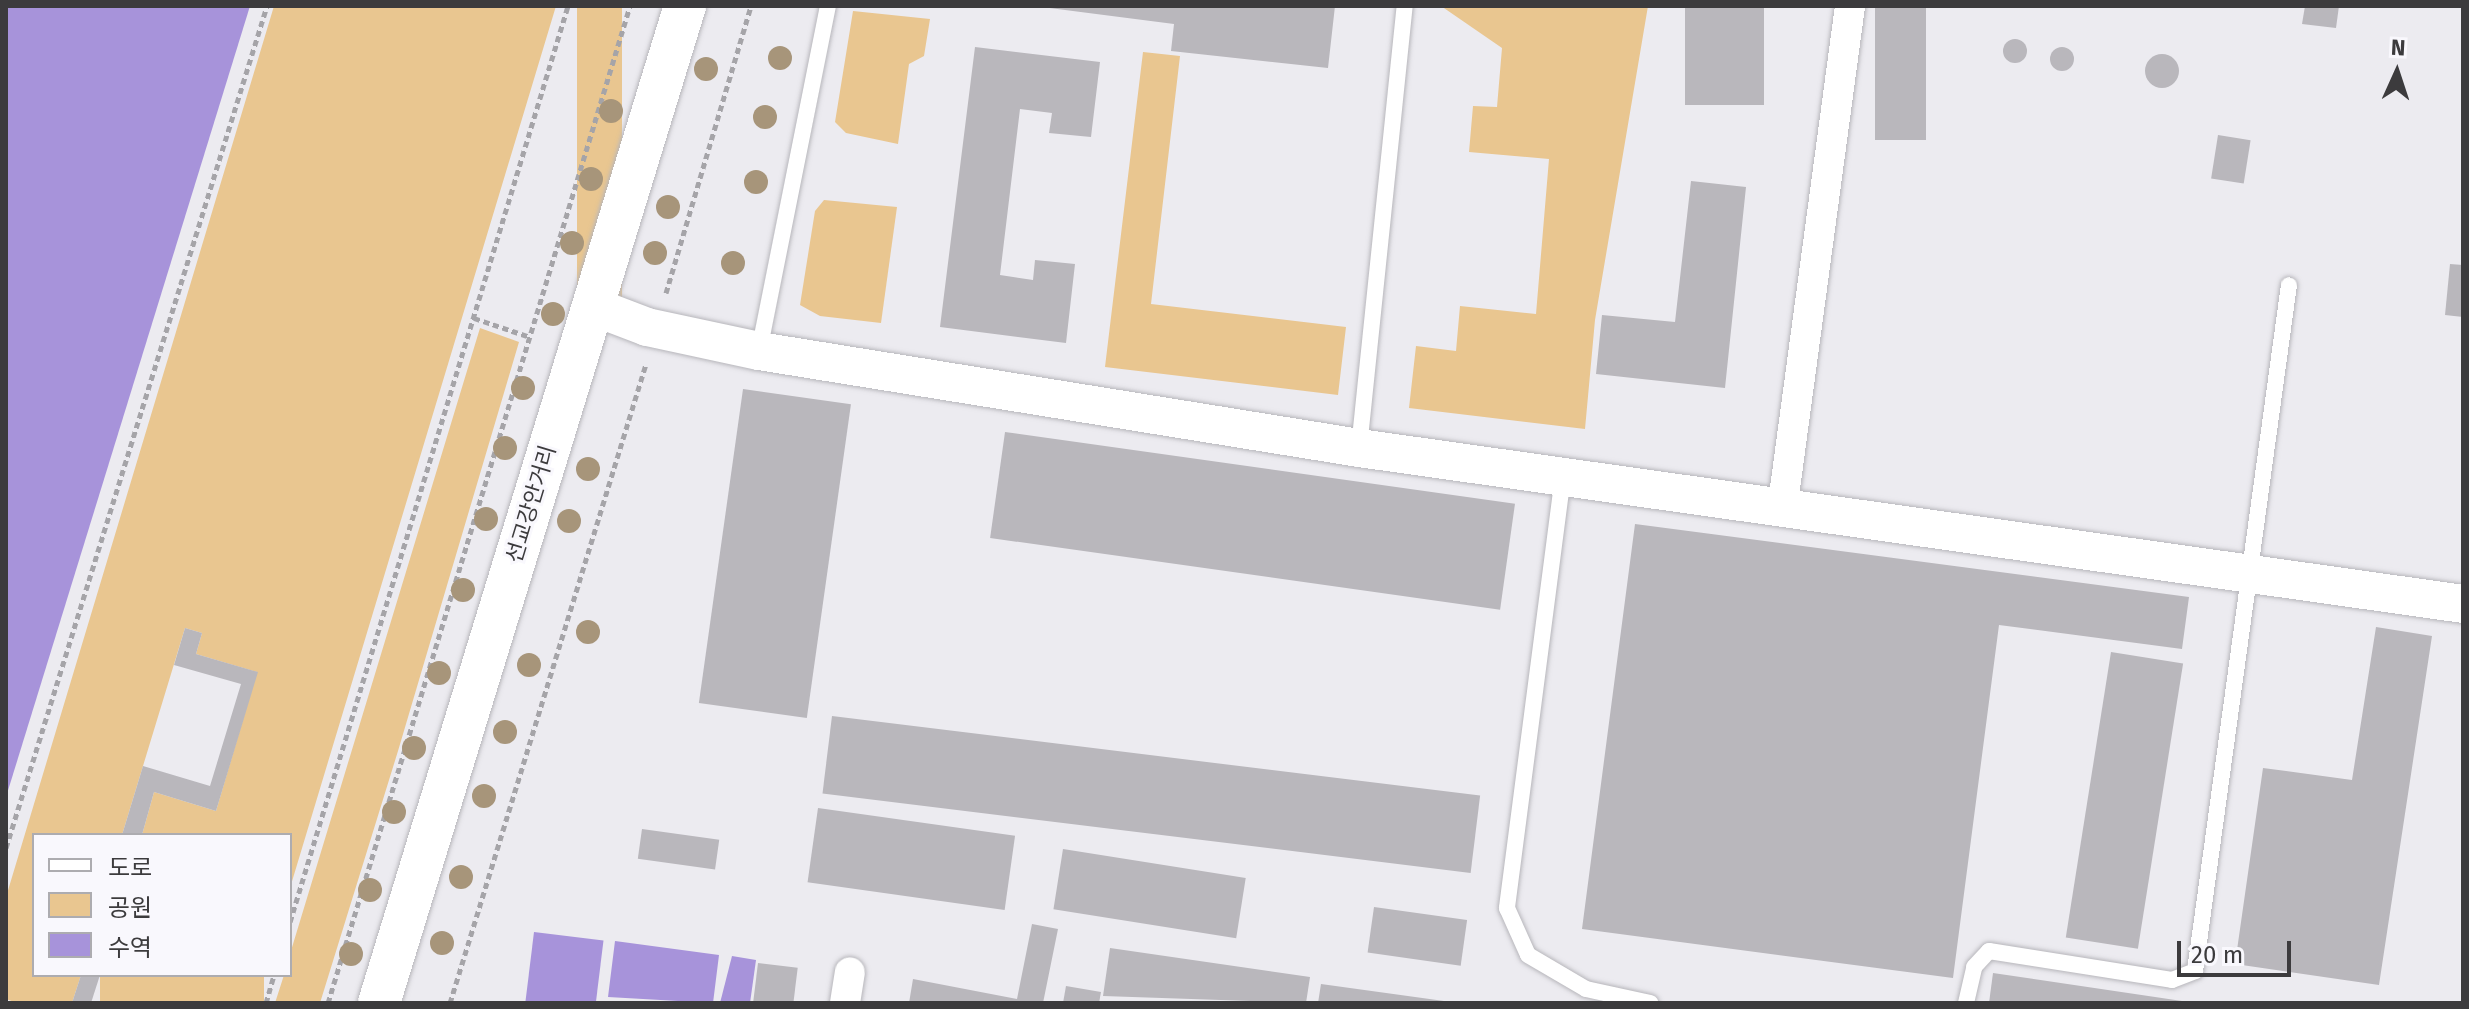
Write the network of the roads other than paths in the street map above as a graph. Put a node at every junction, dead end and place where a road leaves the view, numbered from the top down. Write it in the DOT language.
graph roads {
  1 [pos="685,6"];
  2 [pos="828,6"];
  3 [pos="1405,6"];
  4 [pos="1850,6"];
  5 [pos="2289,285"];
  6 [pos="592,306"];
  7 [pos="759,351"];
  8 [pos="1359,448"];
  9 [pos="1563,475"];
  10 [pos="1783,503"];
  11 [pos="2249,571"];
  12 [pos="2463,604"];
  13 [pos="850,972"];
  14 [pos="379,1003"];
  15 [pos="845,1003"];
  16 [pos="1650,1003"];
  17 [pos="1966,1003"];
  1 -- 6 [label="main road, 선교강안거리"];
  2 -- 7 [label="lane"];
  3 -- 8 [label="lane"];
  4 -- 10 [label="street"];
  5 -- 11 [label="lane"];
  6 -- 7 [label="street"];
  6 -- 14 [label="main road, 선교강안거리"];
  7 -- 8 [label="street"];
  8 -- 9 [label="street"];
  9 -- 10 [label="street"];
  9 -- 16 [label="lane"];
  10 -- 11 [label="street"];
  11 -- 12 [label="street"];
  11 -- 17 [label="lane"];
  13 -- 15 [label="street"];
}
